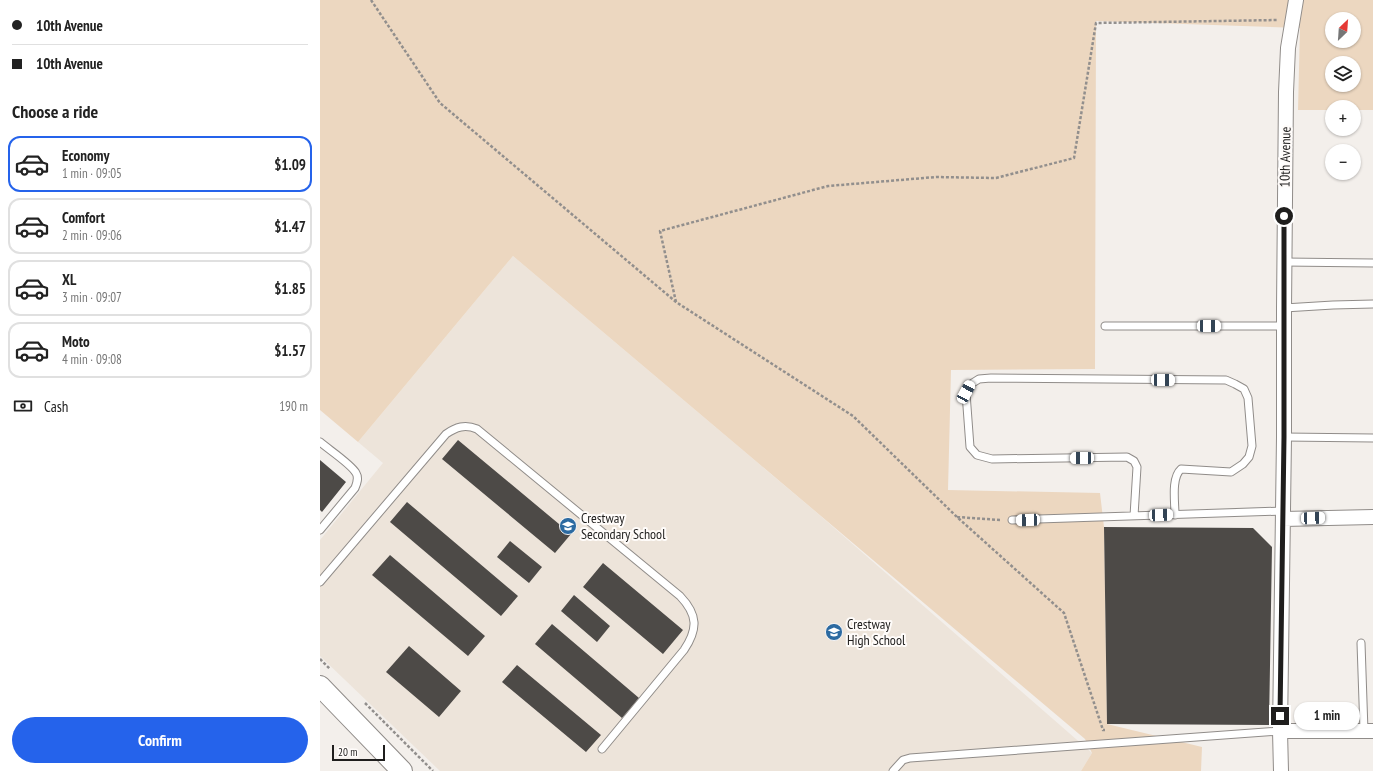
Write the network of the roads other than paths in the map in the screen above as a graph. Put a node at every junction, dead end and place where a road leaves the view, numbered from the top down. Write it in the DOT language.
graph roads {
  1 [pos="1296,0"];
  2 [pos="1284,262"];
  3 [pos="1373,263"];
  4 [pos="1373,304"];
  5 [pos="1284,308"];
  6 [pos="1105,326"];
  7 [pos="1284,326"];
  8 [pos="1284,437"];
  9 [pos="1373,438"];
  10 [pos="320,442"];
  11 [pos="1175,515"];
  12 [pos="1283,515"];
  13 [pos="1134,516"];
  14 [pos="1373,517"];
  15 [pos="1012,520"];
  16 [pos="320,530"];
  17 [pos="320,582"];
  18 [pos="1361,643"];
  19 [pos="325,678"];
  20 [pos="1280,731"];
  21 [pos="1369,731"];
  22 [pos="602,749"];
  23 [pos="402,771"];
  24 [pos="893,771"];
  25 [pos="1281,771"];
  1 -- 2 [label="street, 10th Avenue"];
  2 -- 3 [label="lane"];
  2 -- 5 [label="street, 10th Avenue"];
  4 -- 5 [label="lane"];
  5 -- 7 [label="street, 10th Avenue"];
  6 -- 7 [label="lane"];
  7 -- 8 [label="street, 10th Avenue"];
  8 -- 9 [label="lane"];
  8 -- 12 [label="street, 10th Avenue"];
  10 -- 16 [label="lane"];
  11 -- 12 [label="lane"];
  11 -- 13 [label="lane"];
  11 -- 13 [label="lane"];
  12 -- 14 [label="street"];
  12 -- 20 [label="street, 10th Avenue"];
  13 -- 15 [label="lane"];
  17 -- 22 [label="lane"];
  18 -- 21 [label="lane"];
  19 -- 23 [label="main road"];
  20 -- 21 [label="street"];
  20 -- 24 [label="lane"];
  20 -- 25 [label="street, 10th Avenue"];
}
